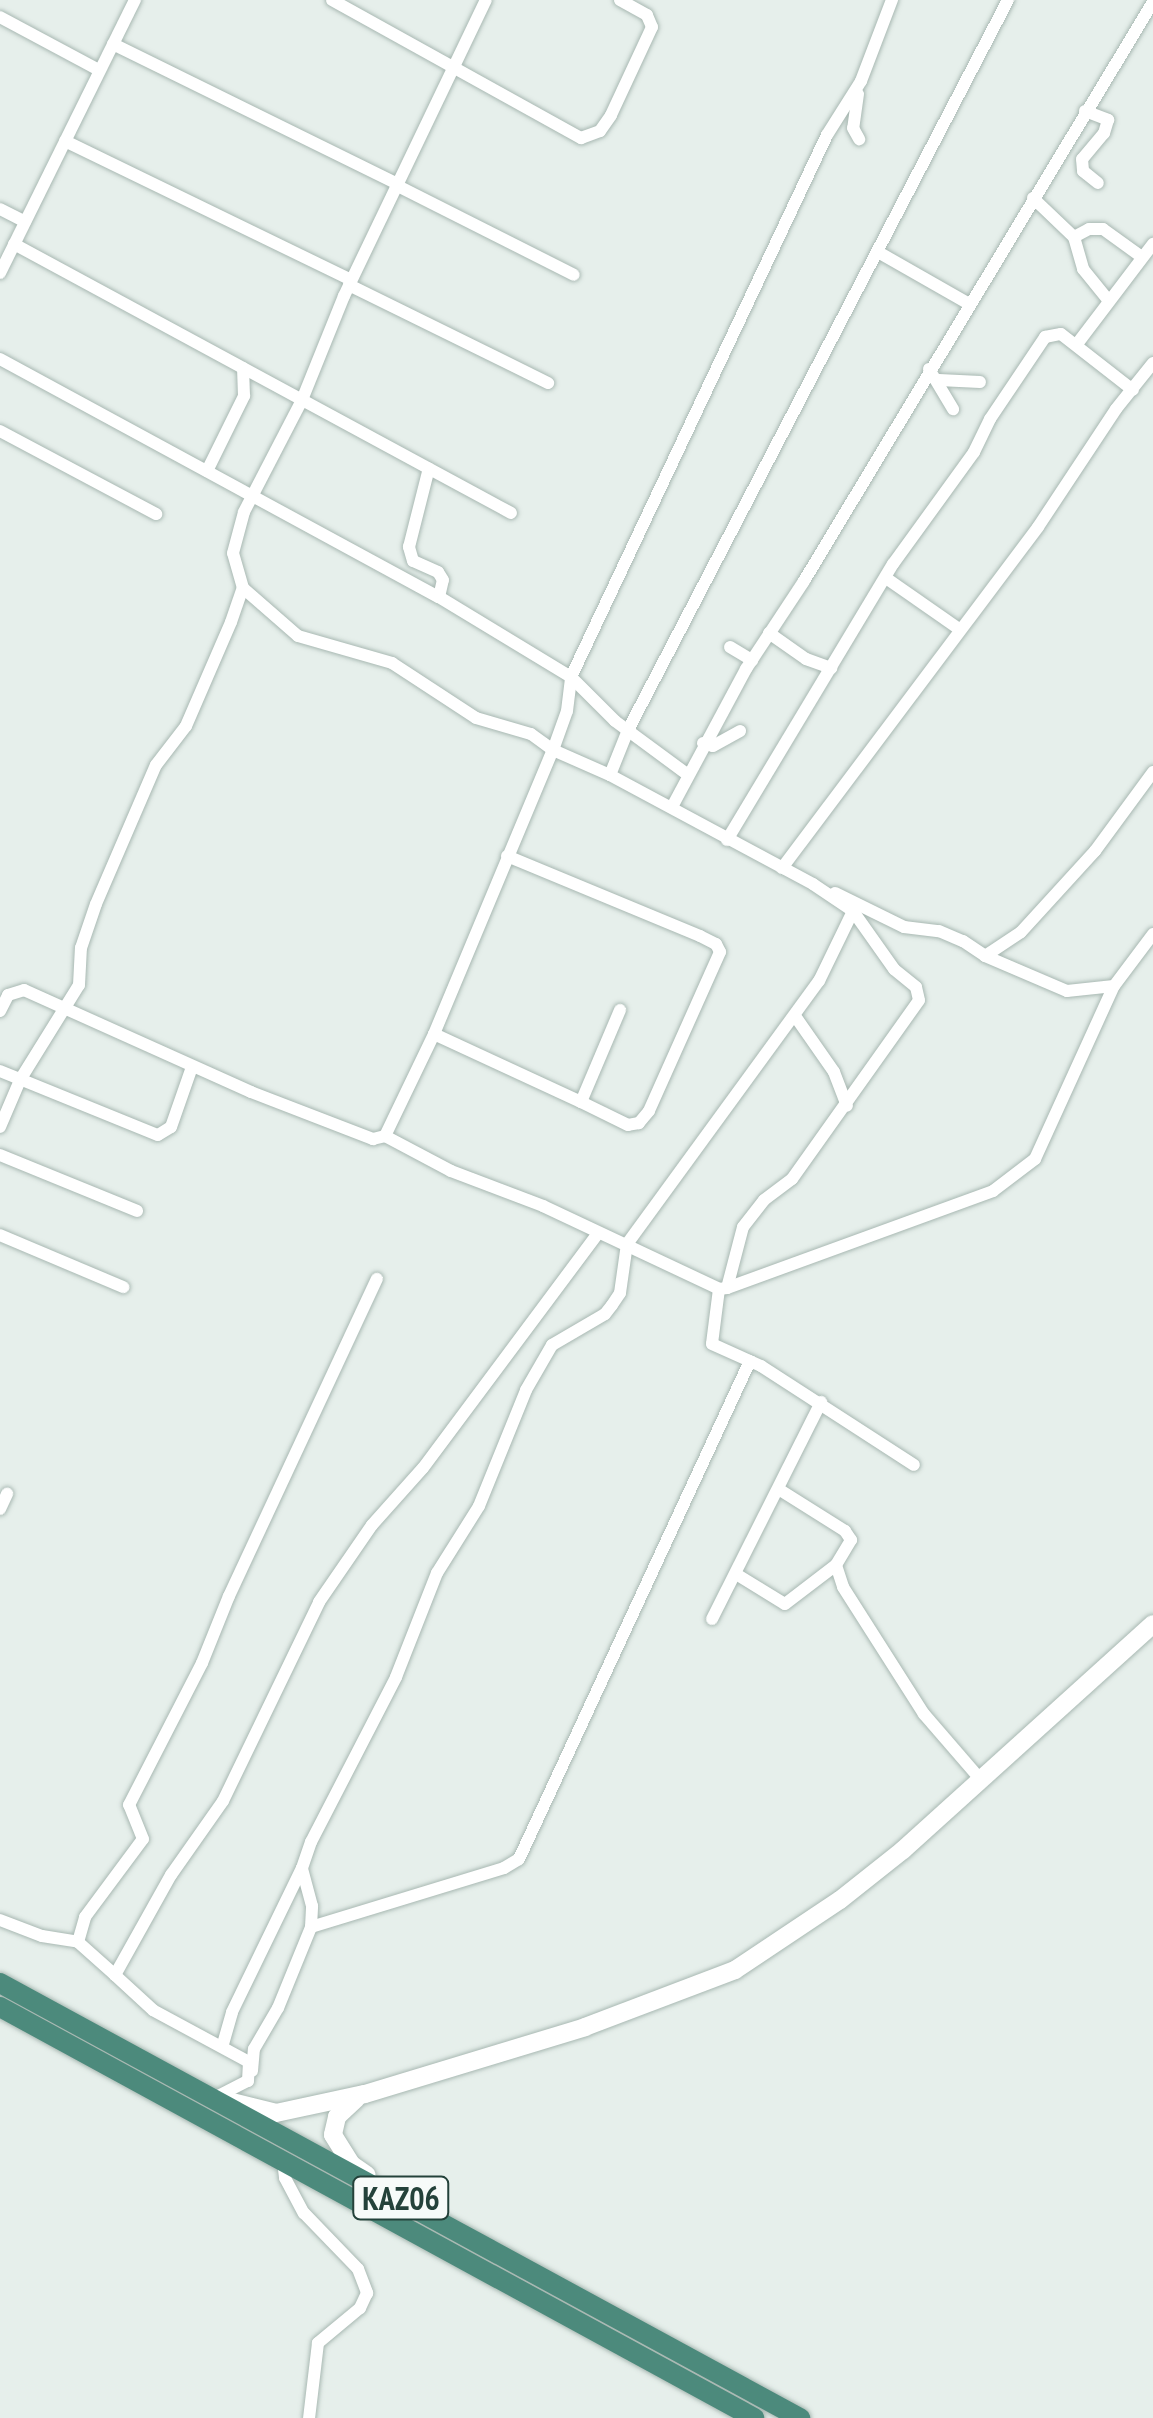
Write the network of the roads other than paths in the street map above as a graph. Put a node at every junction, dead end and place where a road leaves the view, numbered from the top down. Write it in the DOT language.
graph roads {
  1 [pos="135,0"];
  2 [pos="332,0"];
  3 [pos="486,0"];
  4 [pos="620,0"];
  5 [pos="892,0"];
  6 [pos="1008,0"];
  7 [pos="1153,2"];
  8 [pos="0,17"];
  9 [pos="112,44"];
  10 [pos="453,68"];
  11 [pos="99,70"];
  12 [pos="860,81"];
  13 [pos="1084,111"];
  14 [pos="837,120"];
  15 [pos="65,141"];
  16 [pos="396,184"];
  17 [pos="1098,184"];
  18 [pos="1033,198"];
  19 [pos="0,209"];
  20 [pos="26,222"];
  21 [pos="1074,237"];
  22 [pos="14,244"];
  23 [pos="1153,244"];
  24 [pos="878,252"];
  25 [pos="1143,263"];
  26 [pos="0,273"];
  27 [pos="574,275"];
  28 [pos="350,283"];
  29 [pos="1108,300"];
  30 [pos="969,304"];
  31 [pos="1077,344"];
  32 [pos="0,359"];
  33 [pos="1153,363"];
  34 [pos="242,368"];
  35 [pos="929,369"];
  36 [pos="940,380"];
  37 [pos="980,382"];
  38 [pos="548,383"];
  39 [pos="1134,390"];
  40 [pos="302,400"];
  41 [pos="952,409"];
  42 [pos="0,432"];
  43 [pos="429,468"];
  44 [pos="207,471"];
  45 [pos="253,498"];
  46 [pos="511,513"];
  47 [pos="156,514"];
  48 [pos="409,547"];
  49 [pos="388,569"];
  50 [pos="886,578"];
  51 [pos="244,588"];
  52 [pos="439,597"];
  53 [pos="959,629"];
  54 [pos="770,633"];
  55 [pos="730,647"];
  56 [pos="752,660"];
  57 [pos="831,668"];
  58 [pos="571,676"];
  59 [pos="628,730"];
  60 [pos="740,732"];
  61 [pos="703,743"];
  62 [pos="553,750"];
  63 [pos="1153,772"];
  64 [pos="687,774"];
  65 [pos="610,775"];
  66 [pos="672,807"];
  67 [pos="727,840"];
  68 [pos="507,856"];
  69 [pos="782,868"];
  70 [pos="823,891"];
  71 [pos="852,911"];
  72 [pos="1153,934"];
  73 [pos="984,956"];
  74 [pos="1114,986"];
  75 [pos="0,1010"];
  76 [pos="67,1010"];
  77 [pos="620,1010"];
  78 [pos="795,1016"];
  79 [pos="434,1034"];
  80 [pos="192,1067"];
  81 [pos="0,1072"];
  82 [pos="20,1080"];
  83 [pos="581,1102"];
  84 [pos="846,1106"];
  85 [pos="0,1126"];
  86 [pos="385,1136"];
  87 [pos="0,1155"];
  88 [pos="137,1211"];
  89 [pos="598,1233"];
  90 [pos="0,1235"];
  91 [pos="627,1244"];
  92 [pos="377,1279"];
  93 [pos="123,1287"];
  94 [pos="723,1289"];
  95 [pos="750,1361"];
  96 [pos="820,1402"];
  97 [pos="914,1465"];
  98 [pos="780,1490"];
  99 [pos="6,1494"];
  100 [pos="0,1509"];
  101 [pos="836,1565"];
  102 [pos="736,1574"];
  103 [pos="712,1619"];
  104 [pos="1153,1624"];
  105 [pos="982,1780"];
  106 [pos="302,1868"];
  107 [pos="0,1920"];
  108 [pos="311,1927"];
  109 [pos="78,1942"];
  110 [pos="115,1975"];
  111 [pos="0,1983"];
  112 [pos="0,2006"];
  113 [pos="224,2044"];
  114 [pos="252,2072"];
  115 [pos="365,2094"];
  116 [pos="215,2097"];
  117 [pos="283,2161"];
  118 [pos="392,2193"];
  119 [pos="309,2418"];
  120 [pos="754,2418"];
  121 [pos="800,2418"];
  1 -- 9 [label="street"];
  2 -- 10 [label="street"];
  3 -- 10 [label="street"];
  4 -- 10 [label="street"];
  5 -- 12 [label="street"];
  6 -- 24 [label="street"];
  7 -- 13 [label="street"];
  8 -- 11 [label="street"];
  9 -- 11 [label="street"];
  9 -- 16 [label="street"];
  10 -- 16 [label="street"];
  11 -- 15 [label="street"];
  12 -- 14 [label="street"];
  12 -- 14 [label="street"];
  13 -- 17 [label="street"];
  13 -- 18 [label="street"];
  14 -- 58 [label="street"];
  15 -- 20 [label="street"];
  15 -- 28 [label="street"];
  16 -- 27 [label="street"];
  16 -- 28 [label="street"];
  18 -- 21 [label="street"];
  18 -- 30 [label="street"];
  19 -- 20 [label="street"];
  20 -- 22 [label="street"];
  21 -- 25 [label="street"];
  21 -- 29 [label="street"];
  22 -- 26 [label="street"];
  22 -- 34 [label="street"];
  23 -- 25 [label="street"];
  24 -- 30 [label="street"];
  24 -- 59 [label="street"];
  25 -- 29 [label="street"];
  28 -- 38 [label="street"];
  28 -- 40 [label="street"];
  29 -- 31 [label="street"];
  30 -- 35 [label="street"];
  31 -- 39 [label="street"];
  31 -- 50 [label="street"];
  32 -- 44 [label="street"];
  33 -- 39 [label="street"];
  34 -- 40 [label="street"];
  34 -- 44 [label="street"];
  35 -- 36 [label="street"];
  35 -- 54 [label="street"];
  36 -- 37 [label="street"];
  36 -- 41 [label="street"];
  39 -- 53 [label="street"];
  40 -- 43 [label="street"];
  40 -- 45 [label="street"];
  42 -- 47 [label="street"];
  43 -- 46 [label="street"];
  43 -- 48 [label="street"];
  44 -- 45 [label="street"];
  45 -- 49 [label="street"];
  45 -- 51 [label="street"];
  48 -- 49 [label="street"];
  48 -- 52 [label="street"];
  49 -- 52 [label="street"];
  50 -- 53 [label="street"];
  50 -- 57 [label="street"];
  51 -- 62 [label="street"];
  51 -- 76 [label="street"];
  52 -- 58 [label="street"];
  53 -- 69 [label="street"];
  54 -- 56 [label="street"];
  54 -- 57 [label="street"];
  55 -- 56 [label="street"];
  56 -- 61 [label="street"];
  57 -- 67 [label="street"];
  58 -- 59 [label="street"];
  58 -- 62 [label="street"];
  59 -- 64 [label="street"];
  59 -- 65 [label="street"];
  60 -- 61 [label="street"];
  61 -- 64 [label="street"];
  62 -- 65 [label="street"];
  62 -- 68 [label="street"];
  63 -- 73 [label="street"];
  64 -- 66 [label="street"];
  65 -- 66 [label="street"];
  66 -- 67 [label="street"];
  67 -- 69 [label="street"];
  68 -- 79 [label="street"];
  68 -- 83 [label="street"];
  69 -- 70 [label="street"];
  70 -- 71 [label="street"];
  70 -- 73 [label="street"];
  71 -- 78 [label="street"];
  71 -- 84 [label="street"];
  72 -- 74 [label="street"];
  73 -- 74 [label="street"];
  74 -- 94 [label="street"];
  75 -- 76 [label="street"];
  76 -- 80 [label="street"];
  76 -- 82 [label="street"];
  77 -- 83 [label="street"];
  78 -- 84 [label="street"];
  78 -- 91 [label="street"];
  79 -- 83 [label="street"];
  79 -- 86 [label="street"];
  80 -- 82 [label="street"];
  80 -- 86 [label="street"];
  81 -- 82 [label="street"];
  82 -- 85 [label="street"];
  84 -- 94 [label="street"];
  86 -- 89 [label="street"];
  87 -- 88 [label="street"];
  89 -- 91 [label="street"];
  89 -- 110 [label="street"];
  90 -- 93 [label="street"];
  91 -- 94 [label="street"];
  91 -- 106 [label="street"];
  92 -- 109 [label="street"];
  94 -- 95 [label="street"];
  95 -- 96 [label="street"];
  95 -- 108 [label="street"];
  96 -- 97 [label="street"];
  96 -- 98 [label="street"];
  98 -- 101 [label="street"];
  98 -- 102 [label="street"];
  99 -- 100 [label="street"];
  101 -- 102 [label="street"];
  101 -- 105 [label="street"];
  102 -- 103 [label="street"];
  104 -- 105 [label="main road"];
  105 -- 115 [label="main road"];
  106 -- 108 [label="street"];
  106 -- 113 [label="street"];
  107 -- 109 [label="street"];
  108 -- 114 [label="street"];
  109 -- 110 [label="street"];
  110 -- 113 [label="street"];
  111 -- 116 [label="highway, KАZ06"];
  112 -- 117 [label="highway, KАZ06"];
  113 -- 114 [label="street"];
  114 -- 116 [label="street"];
  115 -- 116 [label="main road"];
  115 -- 118 [label="main road"];
  116 -- 118 [label="highway, KАZ06"];
  117 -- 119 [label="street"];
  117 -- 120 [label="highway, KАZ06"];
  118 -- 121 [label="highway, KАZ06"];
}
